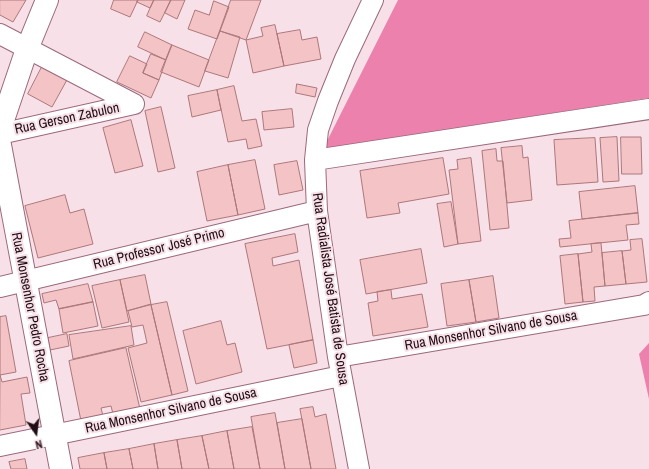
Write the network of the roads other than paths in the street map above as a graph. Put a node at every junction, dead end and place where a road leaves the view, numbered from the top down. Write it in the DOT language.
graph roads {
  1 [pos="47,0"];
  2 [pos="373,0"];
  3 [pos="0,34"];
  4 [pos="27,49"];
  5 [pos="649,109"];
  6 [pos="0,129"];
  7 [pos="0,134"];
  8 [pos="0,145"];
  9 [pos="315,160"];
  10 [pos="317,211"];
  11 [pos="25,282"];
  12 [pos="0,287"];
  13 [pos="646,304"];
  14 [pos="340,366"];
  15 [pos="54,435"];
  16 [pos="0,446"];
  17 [pos="61,469"];
  18 [pos="359,469"];
  1 -- 4 [label="street"];
  2 -- 9 [label="street, Rua Radialista José Batista de Sousa"];
  3 -- 4 [label="street"];
  4 -- 6 [label="street"];
  4 -- 7 [label="street, Rua Gerson Zabulon"];
  5 -- 9 [label="street"];
  8 -- 11 [label="street, Rua Monsenhor Pedro Rocha"];
  9 -- 10 [label="street, Rua Radialista José Batista de Sousa"];
  10 -- 11 [label="street, Rua Professor José Primo"];
  10 -- 14 [label="street, Rua Radialista José Batista de Sousa"];
  11 -- 12 [label="street, Rua Professor José Primo"];
  11 -- 15 [label="street, Rua Monsenhor Pedro Rocha"];
  13 -- 14 [label="street, Rua Monsenhor Silvano de Sousa"];
  14 -- 15 [label="street, Rua Monsenhor Silvano de Sousa"];
  14 -- 18 [label="street, Rua Radialista José Batista de Sousa"];
  15 -- 16 [label="street, Rua Monsenhor Silvano de Sousa"];
  15 -- 17 [label="street, Rua Monsenhor Pedro Rocha"];
}
